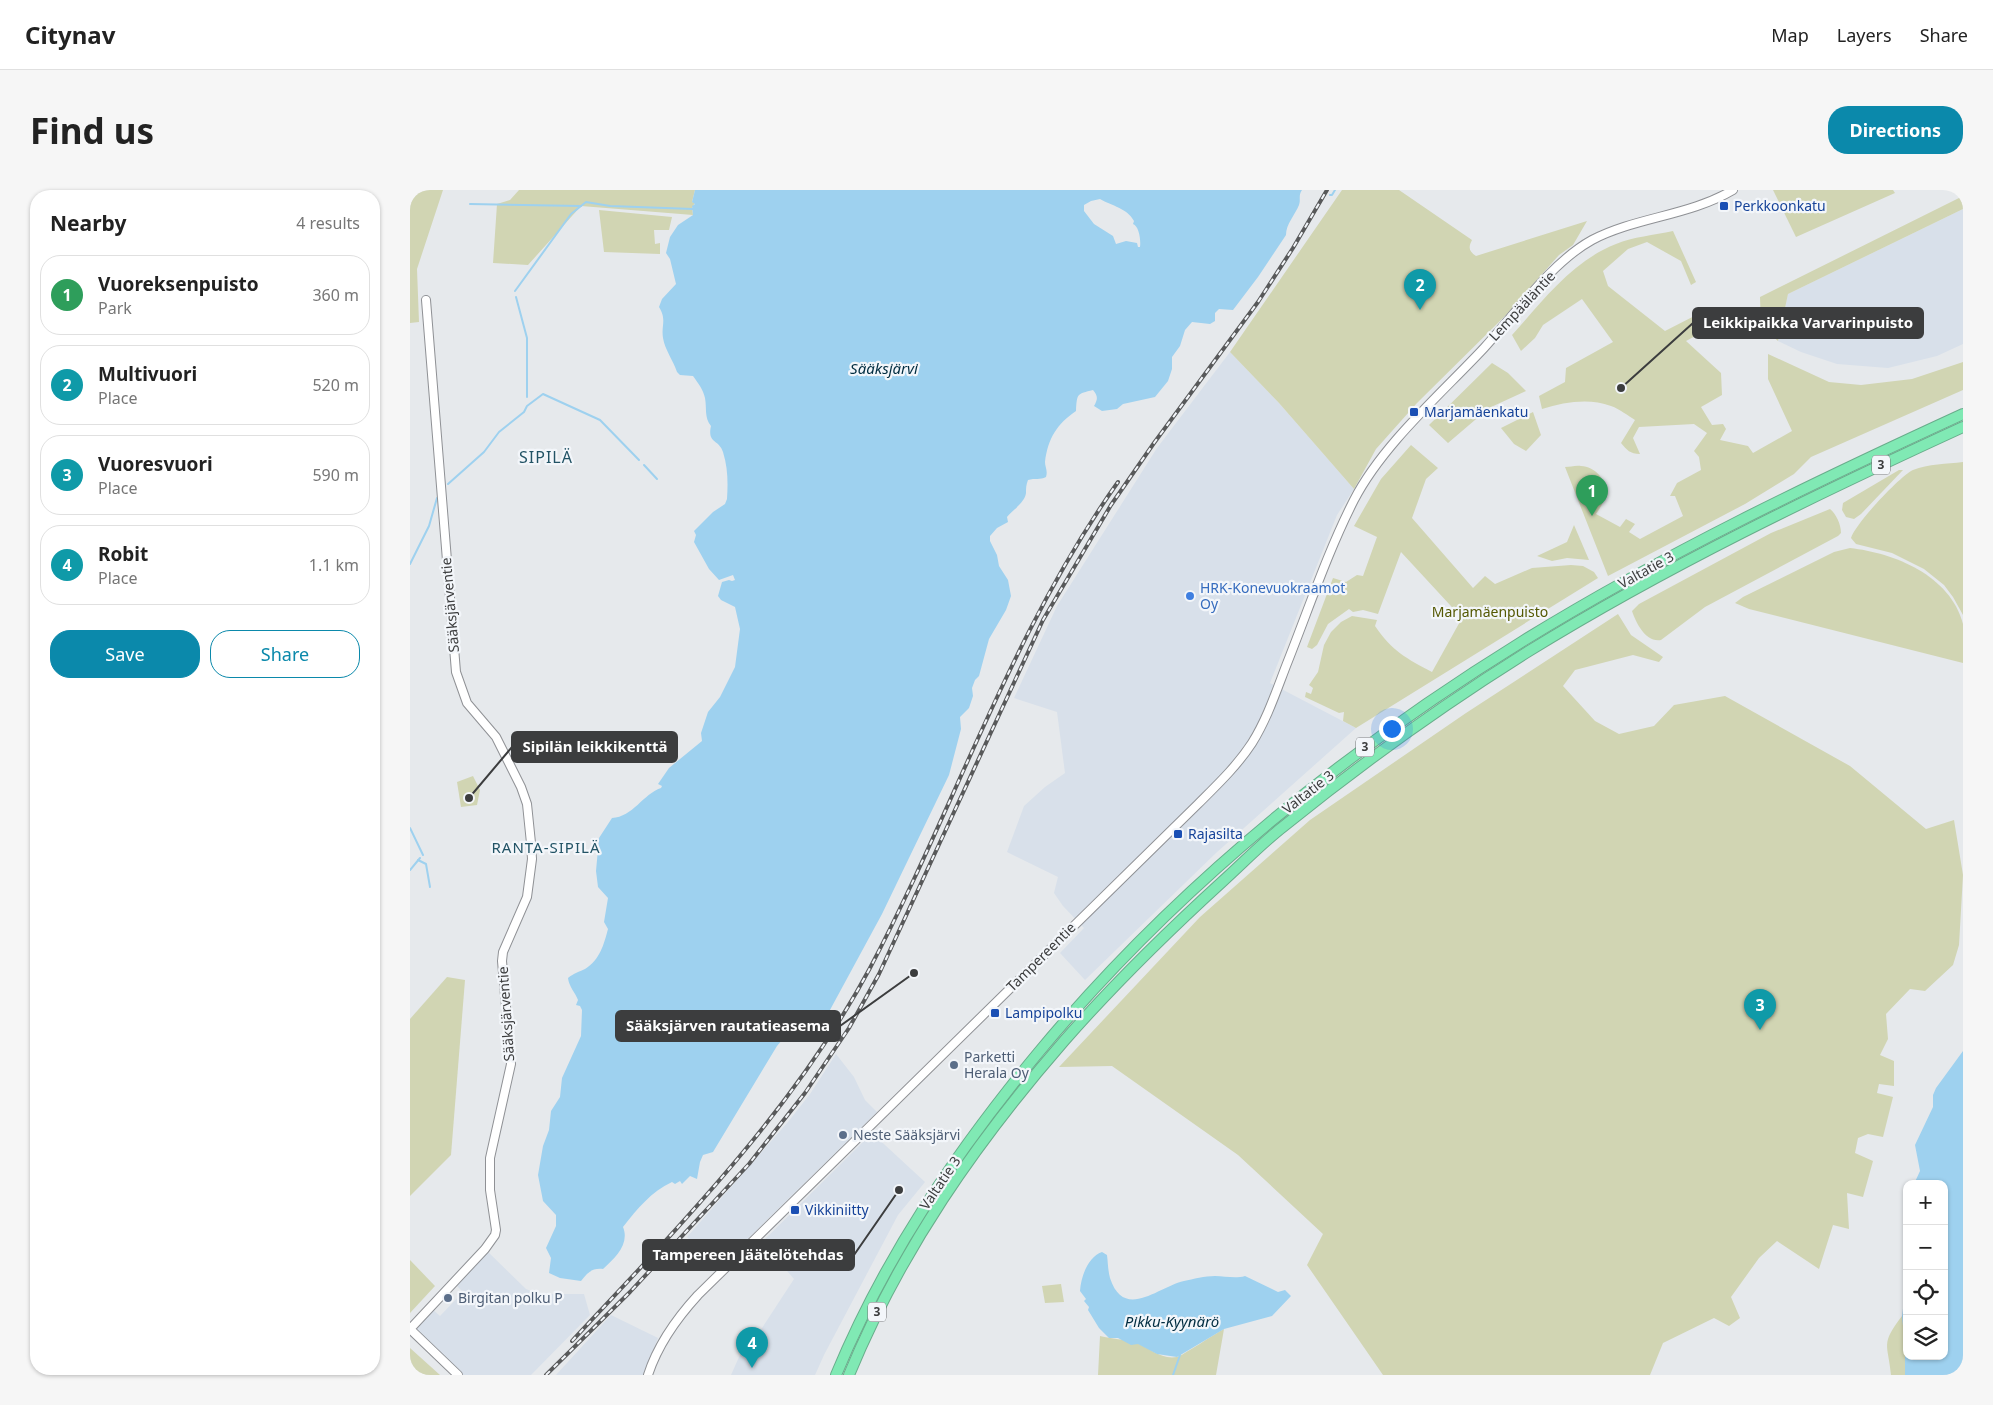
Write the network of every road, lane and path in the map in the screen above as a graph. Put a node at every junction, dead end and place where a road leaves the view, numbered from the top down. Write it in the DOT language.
graph roads {
  1 [pos="1732,190"];
  2 [pos="426,300"];
  3 [pos="1963,414"];
  4 [pos="1963,427"];
  5 [pos="1360,489"];
  6 [pos="458,1375"];
  7 [pos="648,1375"];
  8 [pos="836,1375"];
  9 [pos="849,1375"];
  1 -- 5 [label="main road, Lempääläntie"];
  2 -- 6 [label="main road, Sääksjärventie"];
  3 -- 8 [label="highway, Valtatie 3 / 3"];
  4 -- 9 [label="highway, Valtatie 3 / 3"];
  5 -- 7 [label="main road, Tampereentie"];
}
